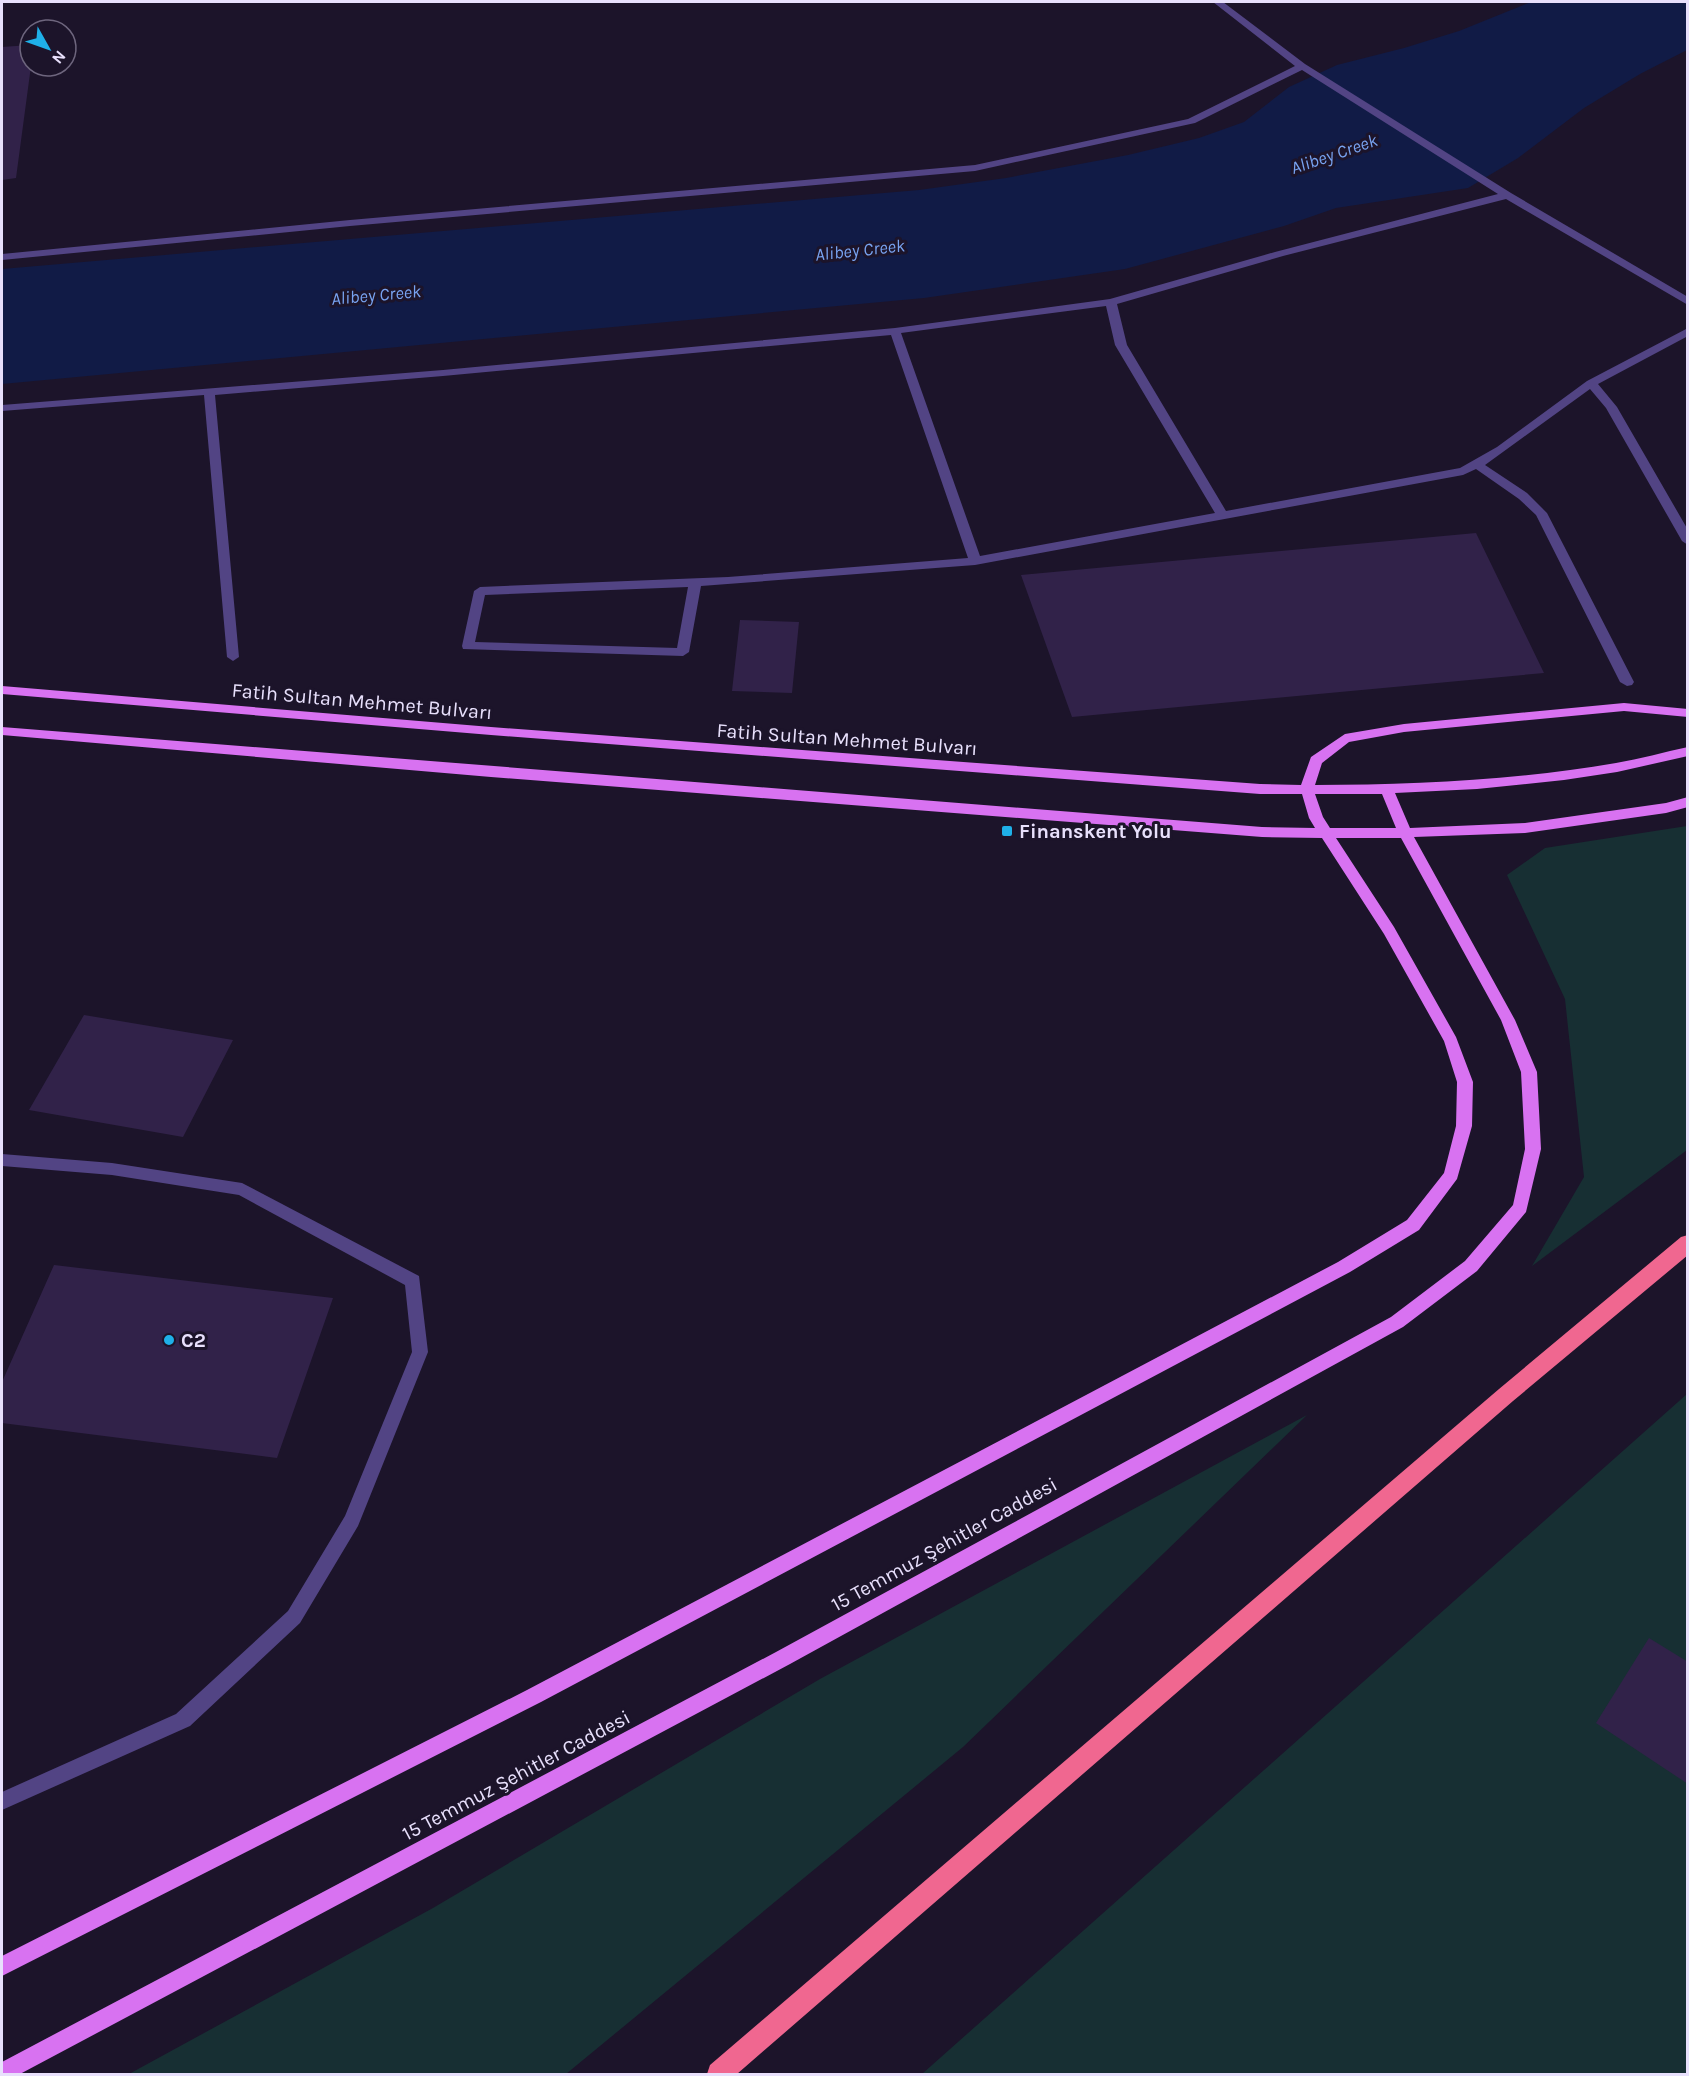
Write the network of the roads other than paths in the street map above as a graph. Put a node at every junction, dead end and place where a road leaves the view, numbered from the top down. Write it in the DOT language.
graph roads {
  1 [pos="1218,2"];
  2 [pos="1302,66"];
  3 [pos="1508,195"];
  4 [pos="2,257"];
  5 [pos="1111,302"];
  6 [pos="1688,302"];
  7 [pos="895,331"];
  8 [pos="1688,331"];
  9 [pos="1591,383"];
  10 [pos="208,392"];
  11 [pos="2,408"];
  12 [pos="1478,465"];
  13 [pos="1223,516"];
  14 [pos="1688,541"];
  15 [pos="975,561"];
  16 [pos="694,583"];
  17 [pos="233,657"];
  18 [pos="1626,682"];
  19 [pos="2,690"];
  20 [pos="1688,713"];
  21 [pos="2,731"];
  22 [pos="1688,751"];
  23 [pos="1386,788"];
  24 [pos="1307,790"];
  25 [pos="1688,802"];
  26 [pos="1405,833"];
  27 [pos="1326,834"];
  28 [pos="2,1160"];
  29 [pos="1688,1243"];
  30 [pos="2,1801"];
  31 [pos="2,1966"];
  32 [pos="2,2073"];
  33 [pos="719,2074"];
  1 -- 2 [label="lane"];
  2 -- 3 [label="lane"];
  2 -- 4 [label="lane"];
  3 -- 5 [label="lane"];
  3 -- 6 [label="lane"];
  5 -- 7 [label="lane"];
  5 -- 13 [label="lane"];
  7 -- 10 [label="lane"];
  7 -- 15 [label="lane"];
  8 -- 9 [label="lane"];
  9 -- 12 [label="lane"];
  9 -- 14 [label="lane"];
  10 -- 11 [label="lane"];
  10 -- 17 [label="lane"];
  12 -- 13 [label="lane"];
  12 -- 18 [label="lane"];
  13 -- 15 [label="lane"];
  15 -- 16 [label="lane"];
  16 -- 16 [label="lane"];
  19 -- 24 [label="main road, Fatih Sultan Mehmet Bulvarı"];
  20 -- 24 [label="main road"];
  21 -- 27 [label="main road"];
  22 -- 23 [label="main road, Fatih Sultan Mehmet Bulvarı"];
  23 -- 24 [label="main road, Fatih Sultan Mehmet Bulvarı"];
  23 -- 26 [label="main road, 15 Temmuz Şehitler Caddesi"];
  24 -- 27 [label="main road"];
  25 -- 26 [label="main road"];
  26 -- 27 [label="main road"];
  26 -- 32 [label="main road, 15 Temmuz Şehitler Caddesi"];
  27 -- 31 [label="main road"];
  28 -- 30 [label="lane"];
  29 -- 33 [label="highway"];
}
